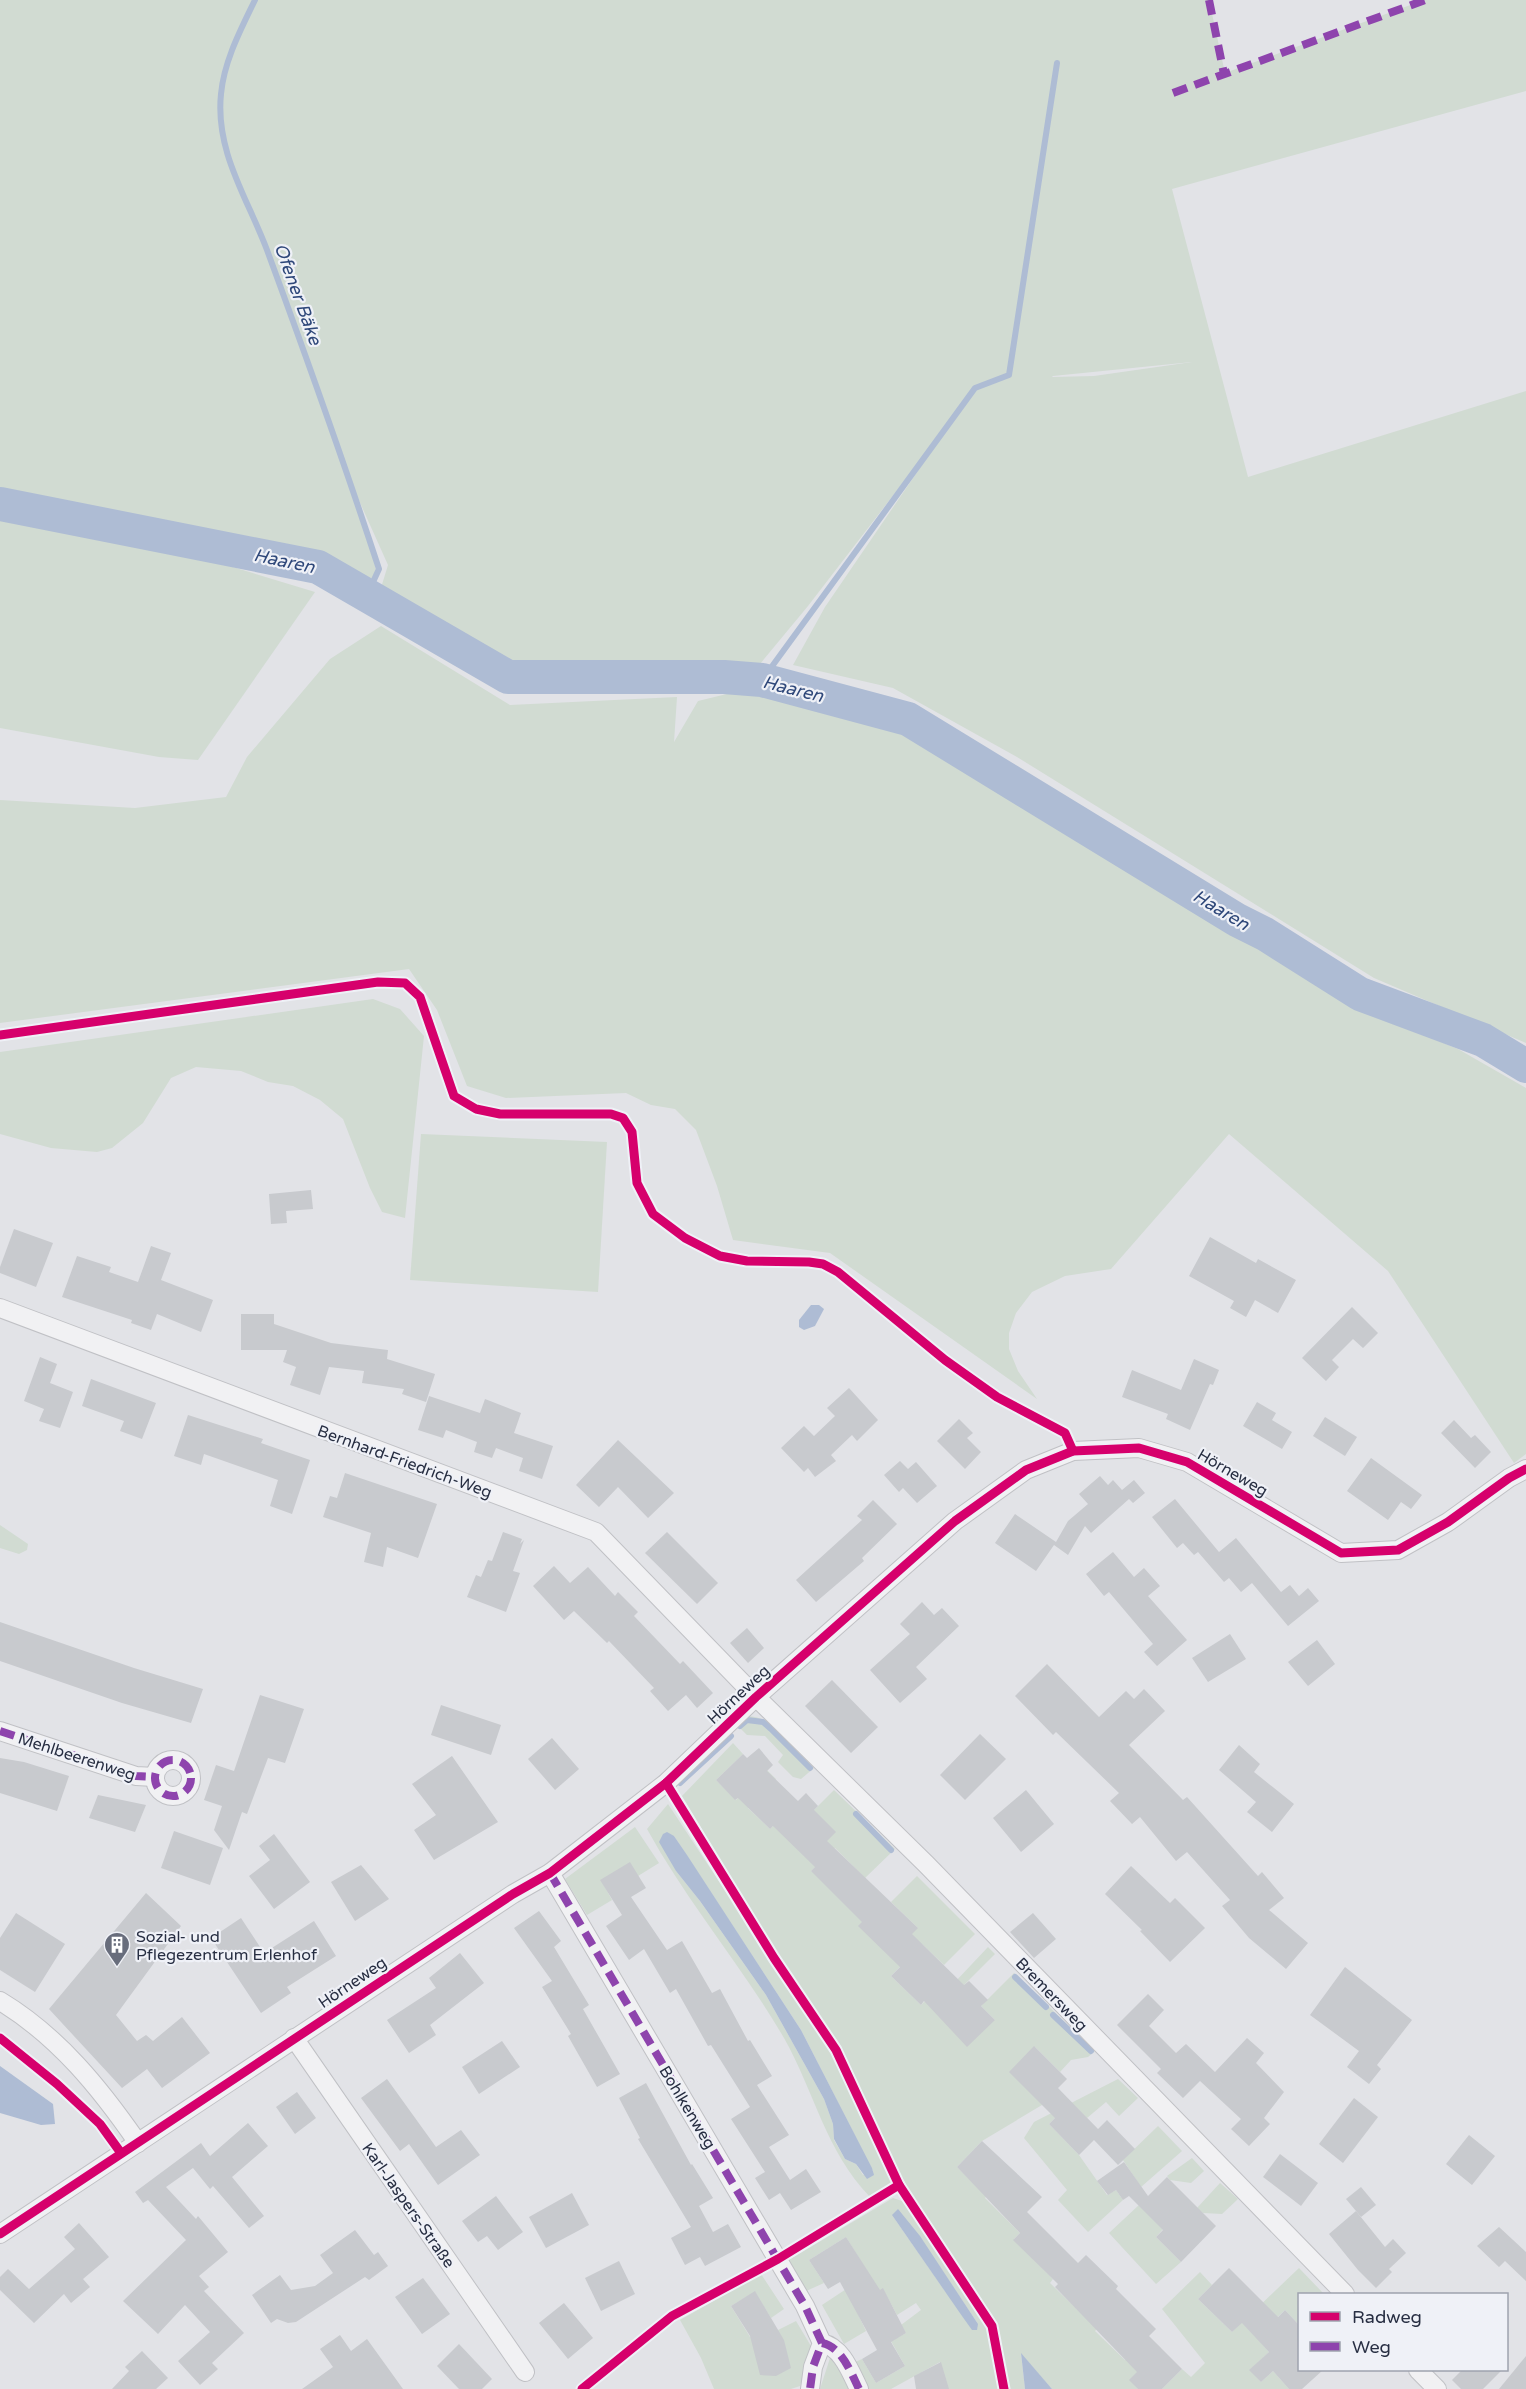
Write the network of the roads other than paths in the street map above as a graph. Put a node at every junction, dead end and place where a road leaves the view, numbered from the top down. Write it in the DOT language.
graph roads {
  1 [pos="0,1308"];
  2 [pos="1526,1469"];
  3 [pos="756,1697"];
  4 [pos="0,1731"];
  5 [pos="155,1777"];
  6 [pos="550,1873"];
  7 [pos="0,2001"];
  8 [pos="294,2038"];
  9 [pos="138,2143"];
  10 [pos="0,2234"];
  11 [pos="1343,2293"];
  12 [pos="822,2343"];
  13 [pos="1419,2371"];
  14 [pos="525,2372"];
  15 [pos="810,2389"];
  16 [pos="859,2389"];
  17 [pos="1437,2389"];
  1 -- 3 [label="street, Bernhard-Friedrich-Weg"];
  2 -- 3 [label="street, Hörneweg"];
  3 -- 6 [label="street, Hörneweg"];
  3 -- 11 [label="street, Bremersweg"];
  4 -- 5 [label="street, Mehlbeerenweg"];
  6 -- 8 [label="street, Hörneweg"];
  6 -- 12 [label="street, Bohlkenweg"];
  7 -- 9 [label="street"];
  8 -- 9 [label="street, Hörneweg"];
  8 -- 14 [label="street, Karl-Jaspers-Straße"];
  9 -- 10 [label="street, Hörneweg"];
  12 -- 15 [label="street"];
  12 -- 16 [label="street, Bohlkenweg"];
  13 -- 17 [label="street"];
}
